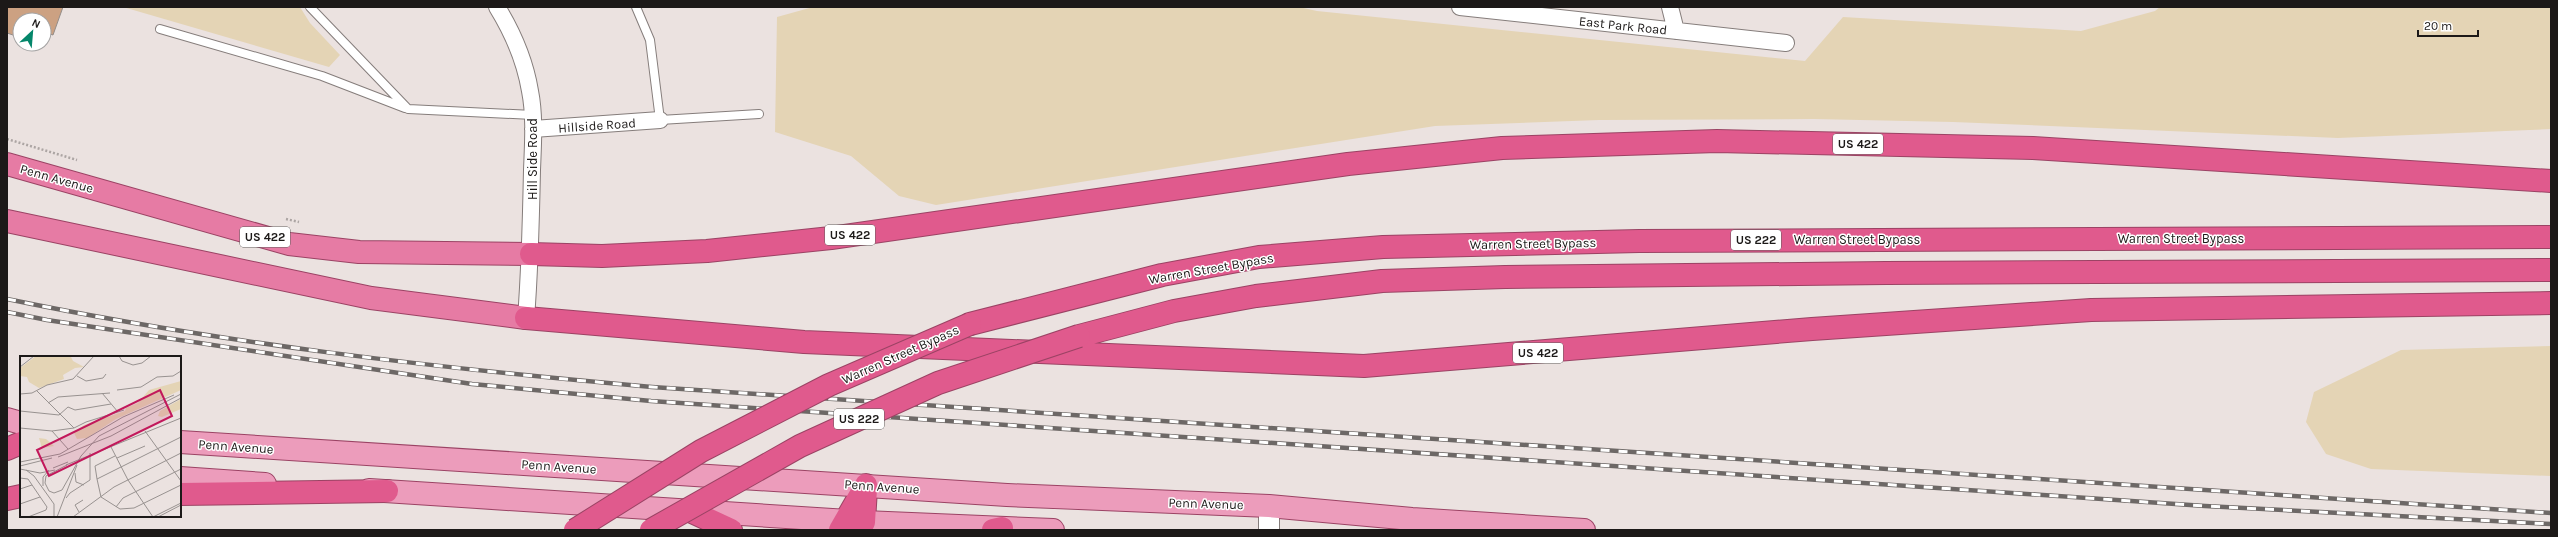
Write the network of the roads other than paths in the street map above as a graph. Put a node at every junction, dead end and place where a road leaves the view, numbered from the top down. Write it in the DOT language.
graph roads {
  1 [pos="310,7"];
  2 [pos="497,7"];
  3 [pos="636,7"];
  4 [pos="1460,7"];
  5 [pos="1670,7"];
  6 [pos="160,29"];
  7 [pos="1676,31"];
  8 [pos="1786,43"];
  9 [pos="408,109"];
  10 [pos="759,114"];
  11 [pos="660,120"];
  12 [pos="533,122"];
  13 [pos="7,164"];
  14 [pos="2551,181"];
  15 [pos="7,221"];
  16 [pos="2551,237"];
  17 [pos="531,254"];
  18 [pos="2551,270"];
  19 [pos="2551,303"];
  20 [pos="526,318"];
  21 [pos="7,419"];
  22 [pos="20,423"];
  23 [pos="181,442"];
  24 [pos="20,443"];
  25 [pos="7,449"];
  26 [pos="7,452"];
  27 [pos="20,455"];
  28 [pos="181,478"];
  29 [pos="866,485"];
  30 [pos="387,491"];
  31 [pos="181,494"];
  32 [pos="20,496"];
  33 [pos="7,499"];
  34 [pos="1269,506"];
  35 [pos="688,510"];
  36 [pos="852,525"];
  37 [pos="998,529"];
  38 [pos="575,530"];
  39 [pos="651,530"];
  40 [pos="731,530"];
  41 [pos="1053,530"];
  42 [pos="1269,530"];
  43 [pos="1584,530"];
  1 -- 9 [label="lane"];
  2 -- 12 [label="street, Hill Side Road"];
  3 -- 11 [label="lane"];
  4 -- 7 [label="street, East Park Road"];
  5 -- 7 [label="street"];
  6 -- 9 [label="lane"];
  7 -- 8 [label="street, East Park Road"];
  9 -- 12 [label="lane"];
  10 -- 11 [label="lane"];
  11 -- 12 [label="street, Hillside Road"];
  12 -- 17 [label="street, Hill Side Road"];
  13 -- 17 [label="highway, Penn Avenue / US 422"];
  14 -- 17 [label="highway, US 422"];
  15 -- 20 [label="highway, US 422"];
  16 -- 38 [label="highway, Warren Street Bypass / US 222, bridge"];
  17 -- 20 [label="street, Hill Side Road"];
  18 -- 39 [label="highway, US 222, bridge"];
  19 -- 20 [label="highway, US 422"];
  21 -- 22 [label="main road"];
  23 -- 29 [label="main road, Penn Avenue"];
  24 -- 25 [label="highway"];
  26 -- 27 [label="main road"];
  28 -- 30 [label="main road"];
  29 -- 34 [label="main road, Penn Avenue"];
  29 -- 36 [label="highway"];
  30 -- 31 [label="highway"];
  30 -- 35 [label="main road"];
  32 -- 33 [label="highway"];
  34 -- 42 [label="street"];
  34 -- 43 [label="main road, Penn Avenue"];
  35 -- 36 [label="main road"];
  35 -- 40 [label="highway"];
  36 -- 37 [label="main road"];
  37 -- 41 [label="main road"];
}
